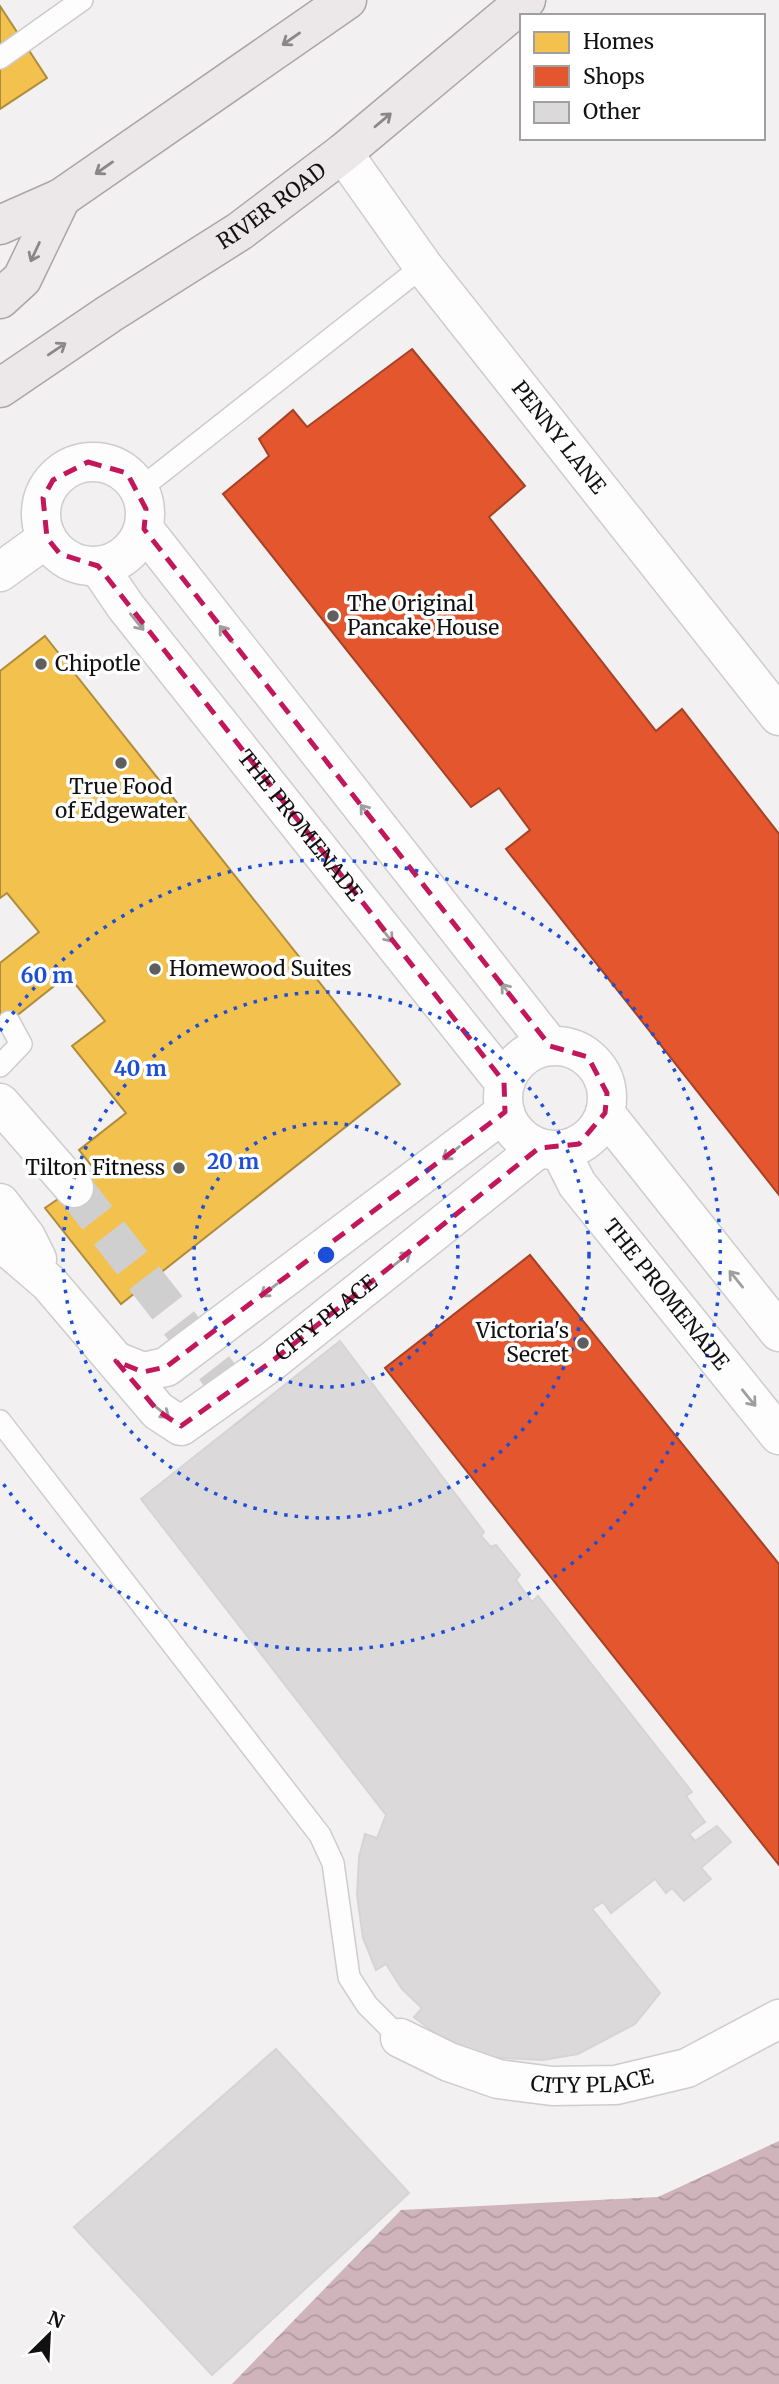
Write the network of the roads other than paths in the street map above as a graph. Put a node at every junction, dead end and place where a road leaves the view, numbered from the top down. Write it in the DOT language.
graph roads {
  1 [pos="347,0"];
  2 [pos="526,0"];
  3 [pos="78,1"];
  4 [pos="0,58"];
  5 [pos="343,153"];
  6 [pos="61,198"];
  7 [pos="0,225"];
  8 [pos="423,266"];
  9 [pos="0,299"];
  10 [pos="0,388"];
  11 [pos="140,489"];
  12 [pos="144,529"];
  13 [pos="47,538"];
  14 [pos="98,566"];
  15 [pos="0,572"];
  16 [pos="779,716"];
  17 [pos="9,1022"];
  18 [pos="550,1045"];
  19 [pos="0,1066"];
  20 [pos="505,1097"];
  21 [pos="0,1103"];
  22 [pos="605,1114"];
  23 [pos="550,1149"];
  24 [pos="74,1188"];
  25 [pos="0,1203"];
  26 [pos="0,1241"];
  27 [pos="49,1283"];
  28 [pos="779,1332"];
  29 [pos="116,1361"];
  30 [pos="0,1421"];
  31 [pos="779,1435"];
  32 [pos="779,2019"];
  33 [pos="400,2038"];
  1 -- 6 [label="main road, one-way"];
  5 -- 2 [label="main road, RIVER ROAD, one-way"];
  3 -- 4 [label="lane"];
  5 -- 8 [label="street, PENNY LANE"];
  10 -- 5 [label="main road, RIVER ROAD, one-way"];
  6 -- 7 [label="main road"];
  6 -- 9 [label="main road, one-way"];
  8 -- 11 [label="lane"];
  8 -- 16 [label="street, PENNY LANE"];
  11 -- 12 [label="street"];
  11 -- 13 [label="street"];
  12 -- 14 [label="street"];
  18 -- 12 [label="street, one-way"];
  13 -- 14 [label="street"];
  13 -- 15 [label="street"];
  14 -- 20 [label="street, THE PROMENADE, one-way"];
  17 -- 19 [label="lane"];
  18 -- 20 [label="street"];
  18 -- 22 [label="street"];
  20 -- 23 [label="street"];
  20 -- 29 [label="street, one-way"];
  21 -- 24 [label="street"];
  22 -- 23 [label="street"];
  28 -- 22 [label="street, one-way"];
  29 -- 23 [label="street, CITY PLACE, one-way"];
  23 -- 31 [label="street, THE PROMENADE, one-way"];
  25 -- 27 [label="street, CITY PLACE"];
  26 -- 27 [label="street, CITY PLACE"];
  27 -- 29 [label="street, CITY PLACE"];
  30 -- 33 [label="lane"];
  32 -- 33 [label="street, CITY PLACE"];
}
